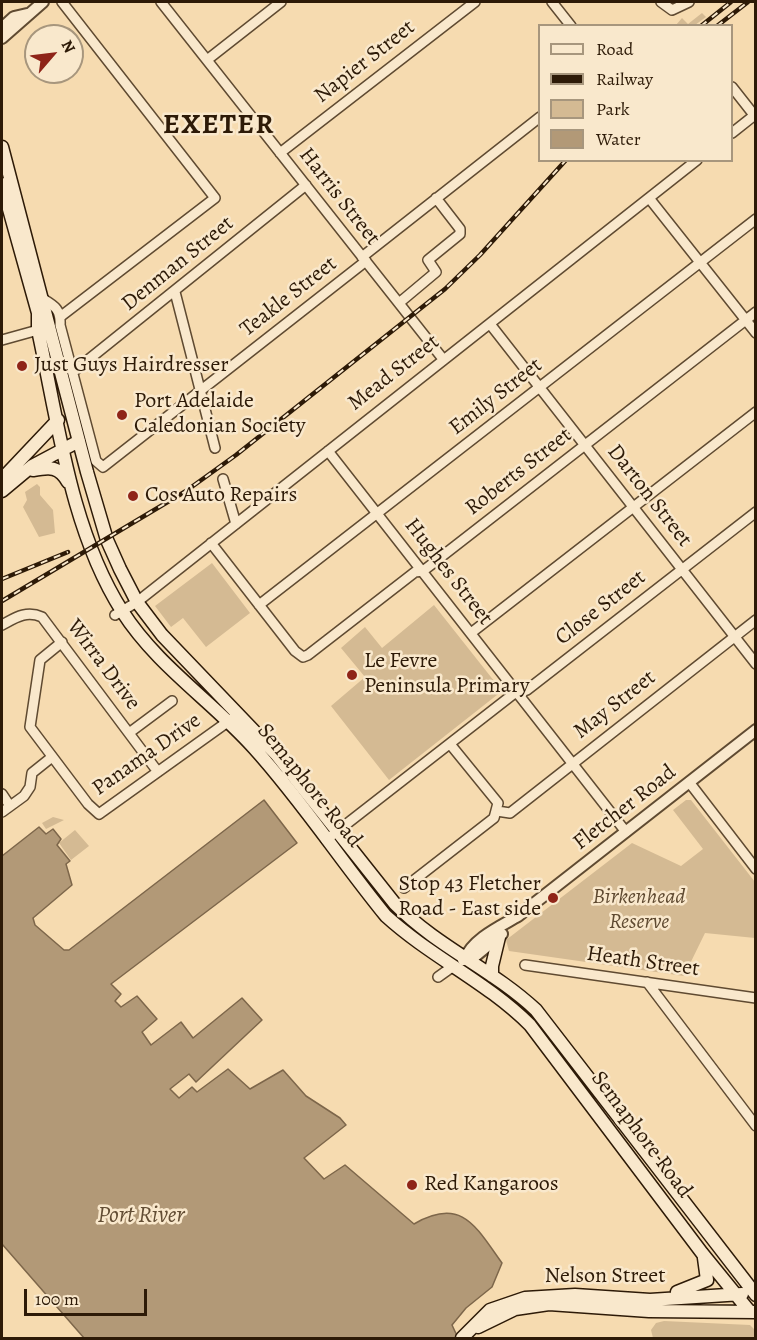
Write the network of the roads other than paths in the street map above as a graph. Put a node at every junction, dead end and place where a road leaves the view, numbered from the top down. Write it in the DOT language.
graph roads {
  1 [pos="43,2"];
  2 [pos="62,2"];
  3 [pos="161,2"];
  4 [pos="281,2"];
  5 [pos="475,2"];
  6 [pos="552,2"];
  7 [pos="661,2"];
  8 [pos="689,2"];
  9 [pos="27,13"];
  10 [pos="569,24"];
  11 [pos="2,28"];
  12 [pos="2,38"];
  13 [pos="207,60"];
  14 [pos="733,88"];
  15 [pos="755,115"];
  16 [pos="538,119"];
  17 [pos="733,132"];
  18 [pos="2,147"];
  19 [pos="280,153"];
  20 [pos="694,162"];
  21 [pos="4,173"];
  22 [pos="2,184"];
  23 [pos="306,185"];
  24 [pos="436,198"];
  25 [pos="650,198"];
  26 [pos="756,219"];
  27 [pos="364,259"];
  28 [pos="700,262"];
  29 [pos="175,292"];
  30 [pos="43,299"];
  31 [pos="399,303"];
  32 [pos="756,312"];
  33 [pos="60,317"];
  34 [pos="745,320"];
  35 [pos="490,324"];
  36 [pos="38,330"];
  37 [pos="756,333"];
  38 [pos="2,340"];
  39 [pos="442,359"];
  40 [pos="68,369"];
  41 [pos="539,388"];
  42 [pos="200,392"];
  43 [pos="756,412"];
  44 [pos="57,420"];
  45 [pos="79,441"];
  46 [pos="584,446"];
  47 [pos="62,447"];
  48 [pos="214,448"];
  49 [pos="327,451"];
  50 [pos="96,461"];
  51 [pos="24,466"];
  52 [pos="87,472"];
  53 [pos="2,479"];
  54 [pos="223,479"];
  55 [pos="2,491"];
  56 [pos="75,494"];
  57 [pos="633,507"];
  58 [pos="756,512"];
  59 [pos="378,513"];
  60 [pos="236,524"];
  61 [pos="214,547"];
  62 [pos="682,570"];
  63 [pos="423,571"];
  64 [pos="137,602"];
  65 [pos="259,605"];
  66 [pos="119,613"];
  67 [pos="756,620"];
  68 [pos="2,625"];
  69 [pos="471,633"];
  70 [pos="734,637"];
  71 [pos="62,642"];
  72 [pos="756,664"];
  73 [pos="516,692"];
  74 [pos="172,701"];
  75 [pos="239,713"];
  76 [pos="228,722"];
  77 [pos="756,730"];
  78 [pos="129,733"];
  79 [pos="450,744"];
  80 [pos="52,757"];
  81 [pos="572,764"];
  82 [pos="158,772"];
  83 [pos="689,783"];
  84 [pos="2,794"];
  85 [pos="10,806"];
  86 [pos="2,812"];
  87 [pos="497,812"];
  88 [pos="338,832"];
  89 [pos="626,832"];
  90 [pos="326,840"];
  91 [pos="756,869"];
  92 [pos="404,888"];
  93 [pos="518,916"];
  94 [pos="499,937"];
  95 [pos="465,959"];
  96 [pos="525,965"];
  97 [pos="452,967"];
  98 [pos="492,976"];
  99 [pos="438,977"];
  100 [pos="647,982"];
  101 [pos="756,998"];
  102 [pos="756,1126"];
  103 [pos="702,1253"];
  104 [pos="736,1294"];
  105 [pos="755,1294"];
  106 [pos="650,1300"];
  107 [pos="754,1314"];
  108 [pos="464,1336"];
  1 -- 9 [label="street"];
  2 -- 33 [label="street"];
  3 -- 13 [label="street, Harris Street"];
  4 -- 13 [label="street"];
  5 -- 19 [label="street, Napier Street"];
  6 -- 10 [label="street"];
  7 -- 8 [label="street"];
  9 -- 11 [label="street"];
  9 -- 12 [label="street"];
  13 -- 19 [label="street, Harris Street"];
  14 -- 15 [label="street"];
  15 -- 17 [label="street"];
  16 -- 24 [label="street, Teakle Street"];
  18 -- 21 [label="main road, Semaphore Road"];
  19 -- 23 [label="street, Harris Street"];
  20 -- 25 [label="street, Mead Street"];
  21 -- 30 [label="main road, Semaphore Road"];
  22 -- 36 [label="main road, Semaphore Road"];
  23 -- 27 [label="street, Harris Street"];
  23 -- 29 [label="street, Denman Street"];
  24 -- 27 [label="street, Teakle Street"];
  24 -- 31 [label="street"];
  25 -- 28 [label="street"];
  25 -- 35 [label="street, Mead Street"];
  26 -- 28 [label="street, Emily Street"];
  27 -- 31 [label="street, Harris Street"];
  27 -- 42 [label="street, Teakle Street"];
  28 -- 34 [label="street"];
  28 -- 41 [label="street, Emily Street"];
  29 -- 40 [label="street, Denman Street"];
  29 -- 42 [label="street"];
  30 -- 33 [label="street, Semaphore Road"];
  30 -- 40 [label="main road, Semaphore Road"];
  31 -- 39 [label="street, Harris Street"];
  32 -- 34 [label="street, Roberts Street"];
  33 -- 40 [label="street, Semaphore Road"];
  34 -- 37 [label="street"];
  34 -- 46 [label="street, Roberts Street"];
  35 -- 39 [label="street, Mead Street"];
  35 -- 41 [label="street, Darton Street"];
  36 -- 38 [label="street"];
  36 -- 44 [label="main road, Semaphore Road"];
  39 -- 49 [label="street, Mead Street"];
  40 -- 45 [label="main road, Semaphore Road"];
  40 -- 50 [label="street, Semaphore Road"];
  41 -- 46 [label="street, Darton Street"];
  41 -- 59 [label="street, Emily Street"];
  42 -- 48 [label="street"];
  42 -- 50 [label="street, Teakle Street"];
  43 -- 57 [label="street"];
  44 -- 47 [label="main road, Semaphore Road"];
  44 -- 51 [label="main road"];
  45 -- 47 [label="main road"];
  45 -- 52 [label="main road, Semaphore Road"];
  46 -- 57 [label="street, Darton Street"];
  46 -- 63 [label="street, Roberts Street"];
  47 -- 51 [label="main road"];
  47 -- 56 [label="main road, Semaphore Road"];
  49 -- 59 [label="street, Hughes Street"];
  49 -- 60 [label="street, Mead Street"];
  50 -- 52 [label="street"];
  51 -- 53 [label="main road"];
  51 -- 55 [label="main road"];
  51 -- 56 [label="main road"];
  52 -- 64 [label="main road, Semaphore Road"];
  54 -- 60 [label="street"];
  56 -- 66 [label="main road, Semaphore Road"];
  57 -- 62 [label="street, Darton Street"];
  57 -- 69 [label="street"];
  58 -- 62 [label="street, Close Street"];
  59 -- 63 [label="street, Hughes Street"];
  59 -- 65 [label="street, Emily Street"];
  60 -- 61 [label="street, Mead Street"];
  61 -- 64 [label="street, Mead Street"];
  61 -- 65 [label="street"];
  62 -- 70 [label="street, Darton Street"];
  62 -- 73 [label="street, Close Street"];
  63 -- 65 [label="street, Roberts Street"];
  63 -- 69 [label="street, Hughes Street"];
  64 -- 66 [label="street, Mead Street"];
  64 -- 75 [label="main road, Semaphore Road"];
  66 -- 76 [label="main road, Semaphore Road"];
  67 -- 70 [label="street, May Street"];
  68 -- 71 [label="street, Wirra Drive"];
  69 -- 73 [label="street, Hughes Street"];
  70 -- 72 [label="street, Darton Street"];
  70 -- 81 [label="street, May Street"];
  71 -- 78 [label="street, Wirra Drive"];
  71 -- 80 [label="street, Panama Drive"];
  73 -- 79 [label="street, Close Street"];
  73 -- 81 [label="street, Hughes Street"];
  74 -- 78 [label="street"];
  75 -- 76 [label="street, Panama Drive"];
  75 -- 88 [label="main road, Semaphore Road"];
  76 -- 82 [label="street, Panama Drive"];
  76 -- 90 [label="main road, Semaphore Road"];
  77 -- 83 [label="street, Fletcher Road"];
  78 -- 82 [label="street, Wirra Drive"];
  79 -- 87 [label="street"];
  79 -- 88 [label="street, Close Street"];
  80 -- 82 [label="street, Panama Drive"];
  80 -- 85 [label="street"];
  81 -- 87 [label="street, May Street"];
  81 -- 89 [label="street, Hughes Street"];
  83 -- 89 [label="street, Fletcher Road"];
  83 -- 91 [label="street"];
  84 -- 85 [label="street"];
  85 -- 86 [label="street"];
  87 -- 92 [label="street"];
  88 -- 90 [label="street, Close Street"];
  88 -- 95 [label="main road, Semaphore Road"];
  89 -- 93 [label="street, Fletcher Road"];
  90 -- 97 [label="main road, Semaphore Road"];
  93 -- 94 [label="street, Fletcher Road"];
  93 -- 95 [label="street, Fletcher Road"];
  94 -- 95 [label="street, Fletcher Road"];
  94 -- 98 [label="main road"];
  95 -- 97 [label="street, Fletcher Road"];
  95 -- 98 [label="main road, Semaphore Road"];
  96 -- 100 [label="street, Heath Street"];
  97 -- 99 [label="street"];
  97 -- 103 [label="main road, Semaphore Road"];
  98 -- 105 [label="main road, Semaphore Road"];
  100 -- 101 [label="street, Heath Street"];
  100 -- 102 [label="street"];
  103 -- 104 [label="main road, Semaphore Road"];
  103 -- 106 [label="main road"];
  104 -- 105 [label="main road, Nelson Street"];
  104 -- 106 [label="main road, Nelson Street"];
  104 -- 107 [label="main road, Semaphore Road"];
  106 -- 108 [label="main road, Nelson Street"];
  107 -- 108 [label="main road, Nelson Street"];
}
